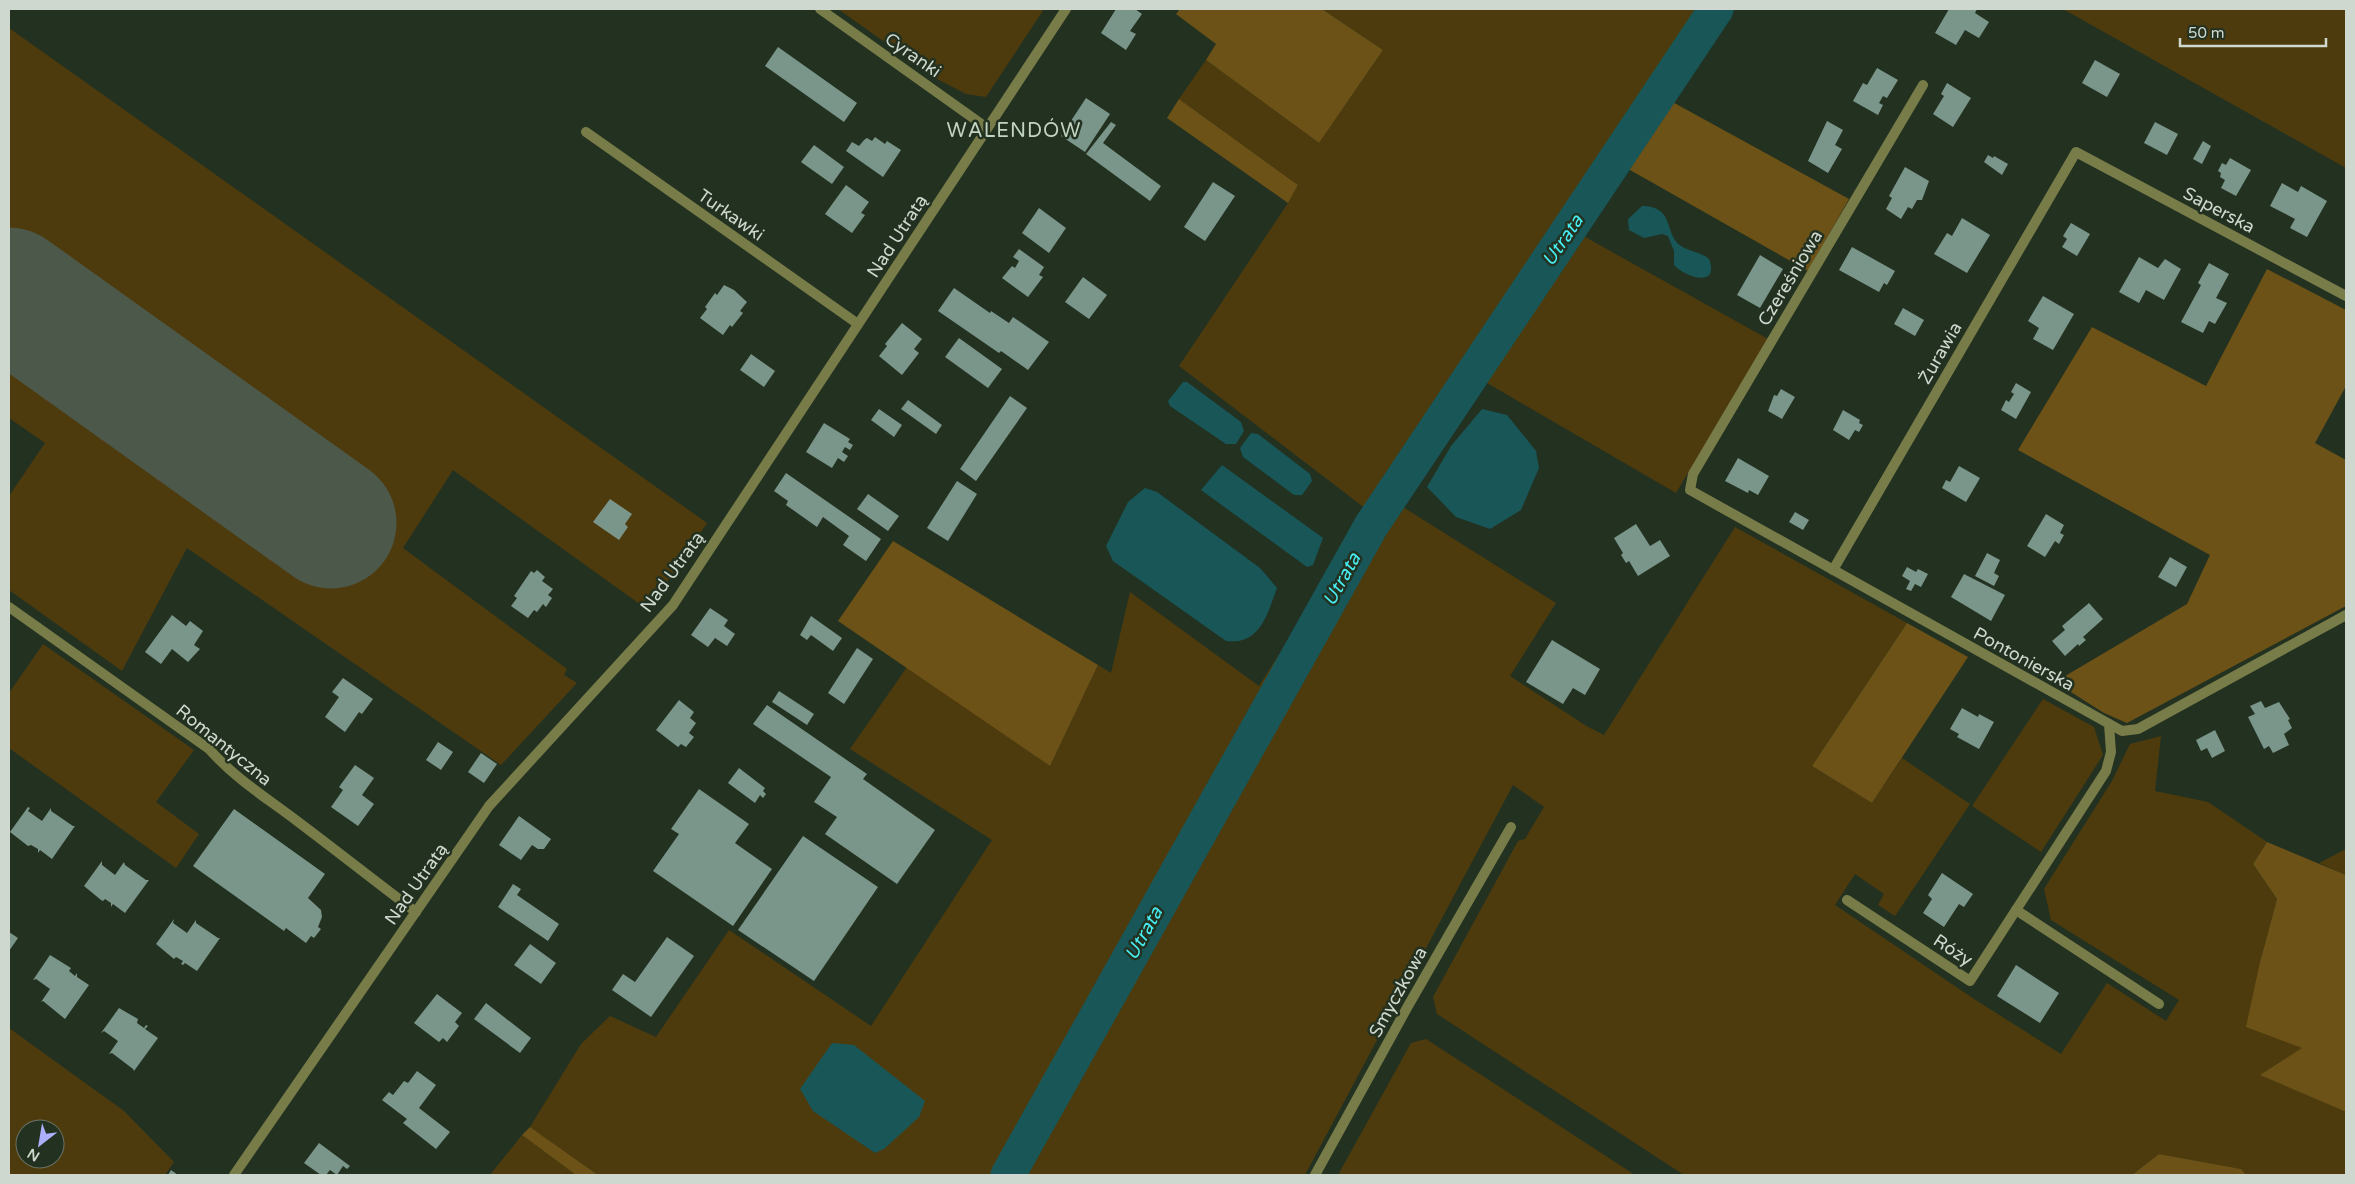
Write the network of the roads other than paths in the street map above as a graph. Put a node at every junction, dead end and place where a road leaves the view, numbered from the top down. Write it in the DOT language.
graph roads {
  1 [pos="820,9"];
  2 [pos="1066,9"];
  3 [pos="1923,85"];
  4 [pos="987,128"];
  5 [pos="586,132"];
  6 [pos="2076,152"];
  7 [pos="2346,296"];
  8 [pos="858,324"];
  9 [pos="1690,490"];
  10 [pos="1833,570"];
  11 [pos="9,607"];
  12 [pos="2346,615"];
  13 [pos="2109,724"];
  14 [pos="1511,827"];
  15 [pos="1847,900"];
  16 [pos="2016,910"];
  17 [pos="416,912"];
  18 [pos="2159,1004"];
  19 [pos="234,1175"];
  20 [pos="1315,1175"];
  1 -- 4 [label="street, Cyranki"];
  2 -- 4 [label="street, Nad Utratą"];
  3 -- 9 [label="street, Czereśniowa"];
  4 -- 8 [label="street, Nad Utratą"];
  5 -- 8 [label="street, Turkawki"];
  6 -- 7 [label="street, Saperska"];
  6 -- 10 [label="street, Żurawia"];
  8 -- 17 [label="street, Nad Utratą"];
  9 -- 10 [label="street, Pontonierska"];
  10 -- 13 [label="street, Pontonierska"];
  11 -- 17 [label="street, Romantyczna"];
  12 -- 13 [label="street, Pontonierska"];
  13 -- 16 [label="street, Róży"];
  14 -- 20 [label="street, Smyczkowa"];
  15 -- 16 [label="street, Róży"];
  16 -- 18 [label="street"];
  17 -- 19 [label="street, Nad Utratą"];
}
